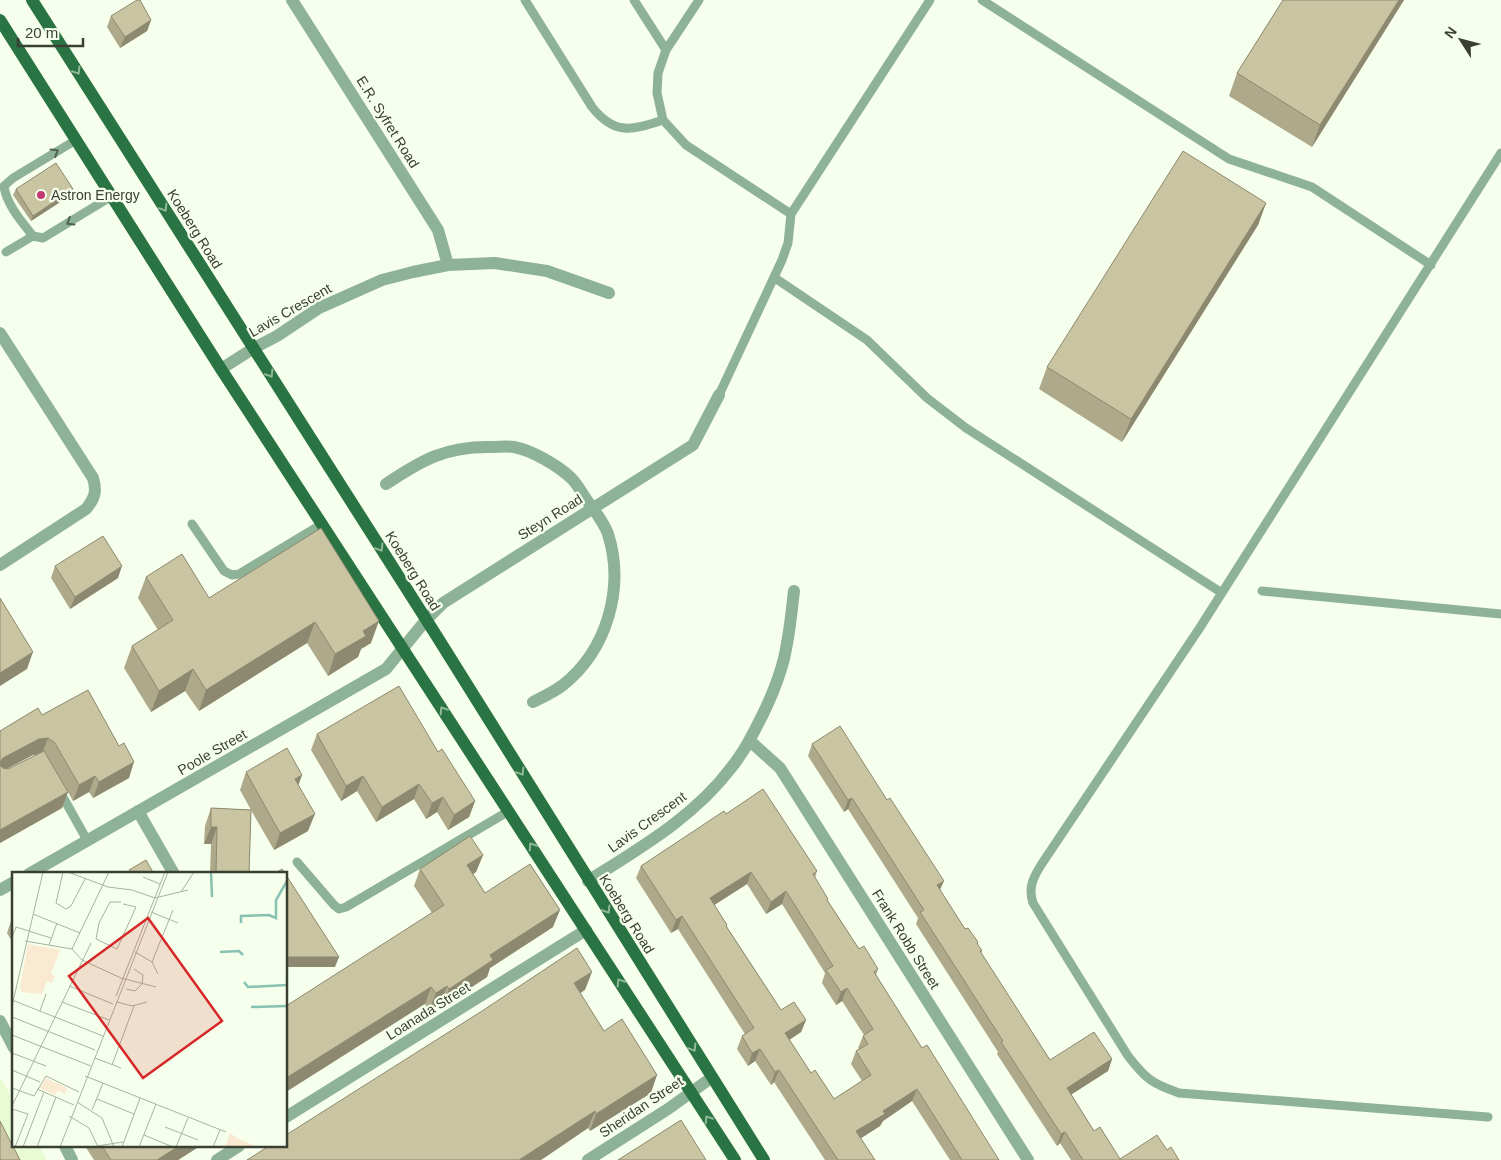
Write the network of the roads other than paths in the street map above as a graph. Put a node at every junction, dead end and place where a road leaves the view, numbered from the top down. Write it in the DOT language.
graph roads {
  1 [pos="32,0"];
  2 [pos="292,0"];
  3 [pos="525,0"];
  4 [pos="634,0"];
  5 [pos="698,0"];
  6 [pos="930,0"];
  7 [pos="982,0"];
  8 [pos="0,20"];
  9 [pos="666,50"];
  10 [pos="664,120"];
  11 [pos="76,140"];
  12 [pos="1501,153"];
  13 [pos="112,196"];
  14 [pos="791,214"];
  15 [pos="33,236"];
  16 [pos="6,252"];
  17 [pos="448,265"];
  18 [pos="1431,265"];
  19 [pos="775,278"];
  20 [pos="609,293"];
  21 [pos="0,334"];
  22 [pos="254,348"];
  23 [pos="221,369"];
  24 [pos="719,395"];
  25 [pos="386,484"];
  26 [pos="593,508"];
  27 [pos="192,524"];
  28 [pos="322,524"];
  29 [pos="0,566"];
  30 [pos="794,591"];
  31 [pos="1262,591"];
  32 [pos="1222,593"];
  33 [pos="1501,614"];
  34 [pos="426,620"];
  35 [pos="403,648"];
  36 [pos="533,702"];
  37 [pos="750,741"];
  38 [pos="54,781"];
  39 [pos="138,811"];
  40 [pos="509,812"];
  41 [pos="87,840"];
  42 [pos="297,862"];
  43 [pos="32,872"];
  44 [pos="173,872"];
  45 [pos="588,881"];
  46 [pos="12,883"];
  47 [pos="0,890"];
  48 [pos="586,930"];
  49 [pos="0,1021"];
  50 [pos="12,1044"];
  51 [pos="711,1078"];
  52 [pos="691,1091"];
  53 [pos="288,1116"];
  54 [pos="1488,1117"];
  55 [pos="66,1148"];
  56 [pos="236,1148"];
  57 [pos="72,1160"];
  58 [pos="217,1160"];
  59 [pos="588,1160"];
  60 [pos="735,1160"];
  61 [pos="764,1160"];
  62 [pos="1028,1160"];
  1 -- 22 [label="main road, Koeberg Road, one-way"];
  2 -- 17 [label="street, E.R. Syfret Road"];
  3 -- 10 [label="lane"];
  4 -- 9 [label="lane"];
  5 -- 9 [label="lane"];
  6 -- 14 [label="lane"];
  7 -- 18 [label="lane"];
  8 -- 11 [label="main road"];
  9 -- 10 [label="lane"];
  10 -- 14 [label="lane"];
  11 -- 13 [label="main road"];
  15 -- 11 [label="lane, one-way"];
  12 -- 18 [label="lane"];
  13 -- 15 [label="lane, one-way"];
  13 -- 23 [label="main road"];
  14 -- 19 [label="lane"];
  15 -- 16 [label="lane"];
  17 -- 20 [label="street, Lavis Crescent"];
  17 -- 22 [label="street, Lavis Crescent"];
  18 -- 32 [label="lane"];
  19 -- 24 [label="lane"];
  19 -- 32 [label="lane"];
  21 -- 29 [label="street"];
  22 -- 23 [label="street, Lavis Crescent"];
  22 -- 34 [label="main road, Koeberg Road, one-way"];
  23 -- 28 [label="main road"];
  24 -- 26 [label="street, Steyn Road"];
  25 -- 26 [label="street"];
  26 -- 34 [label="street, Steyn Road"];
  26 -- 36 [label="street"];
  27 -- 28 [label="lane"];
  28 -- 35 [label="main road"];
  30 -- 37 [label="street, Lavis Crescent"];
  31 -- 33 [label="lane"];
  32 -- 54 [label="lane"];
  34 -- 35 [label="street, Steyn Road"];
  34 -- 45 [label="main road, Koeberg Road, one-way"];
  35 -- 39 [label="street, Poole Street"];
  40 -- 35 [label="main road, one-way"];
  37 -- 45 [label="street, Lavis Crescent"];
  37 -- 62 [label="street, Frank Robb Street"];
  38 -- 41 [label="lane"];
  39 -- 41 [label="street, Poole Street"];
  39 -- 44 [label="street"];
  40 -- 42 [label="lane"];
  48 -- 40 [label="main road, one-way"];
  41 -- 43 [label="street, Poole Street"];
  45 -- 51 [label="main road, Koeberg Road, one-way"];
  46 -- 47 [label="street"];
  52 -- 48 [label="main road, one-way"];
  48 -- 53 [label="street, Loanada Street"];
  49 -- 50 [label="street"];
  51 -- 52 [label="street, Sheridan Street"];
  51 -- 61 [label="main road, Koeberg Road"];
  52 -- 59 [label="street, Sheridan Street"];
  60 -- 52 [label="main road, one-way"];
  55 -- 57 [label="street"];
  56 -- 58 [label="street"];
}
